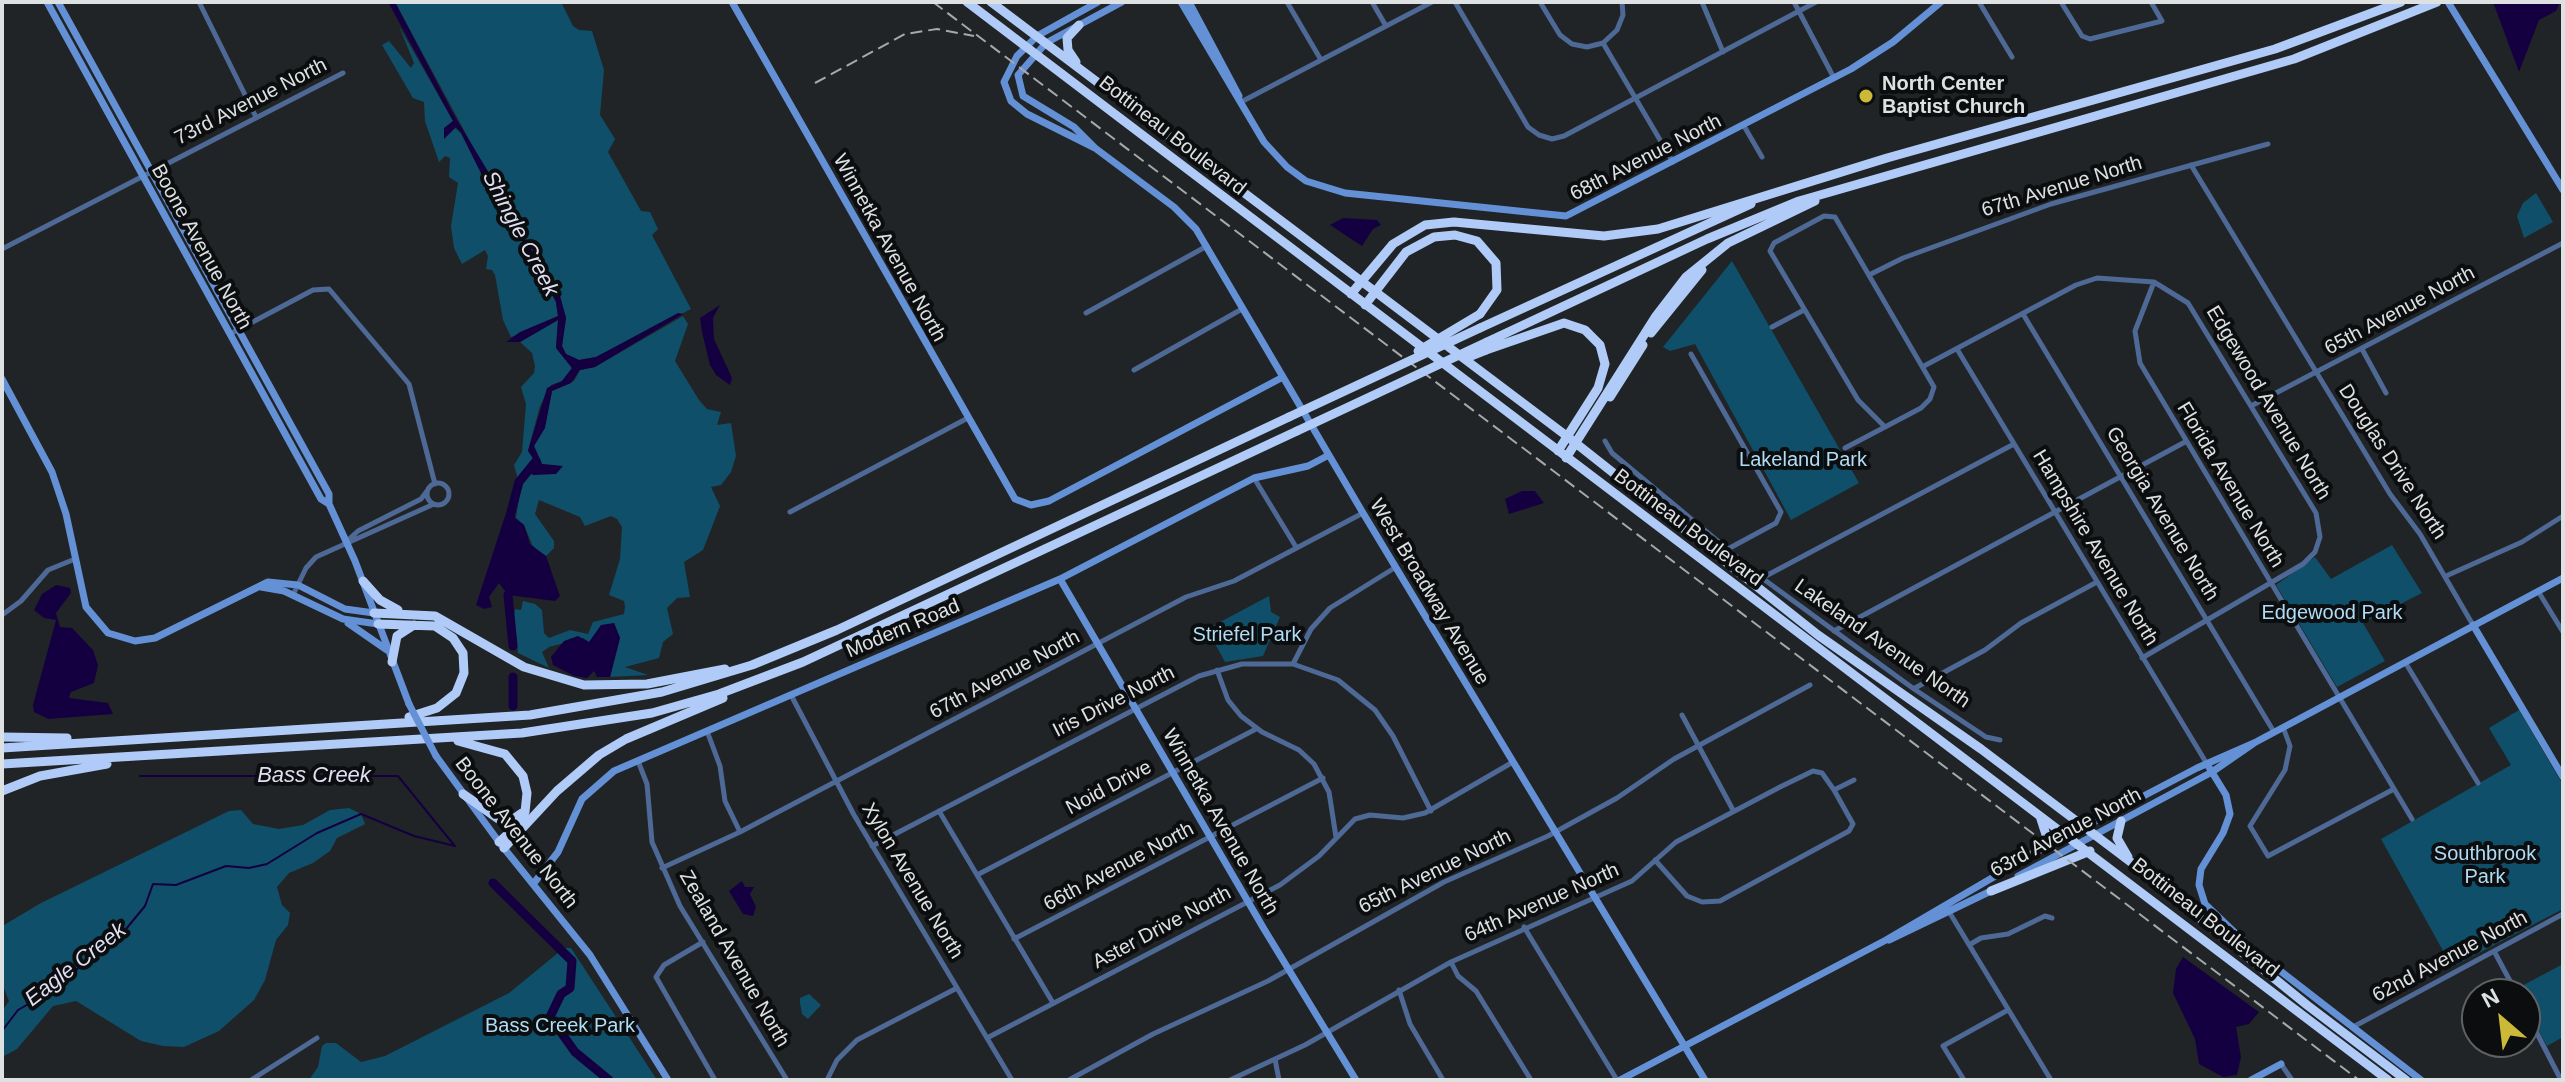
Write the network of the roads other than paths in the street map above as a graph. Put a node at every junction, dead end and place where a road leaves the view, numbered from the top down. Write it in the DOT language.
graph roads {
  1 [pos="47,2"];
  2 [pos="58,2"];
  3 [pos="199,2"];
  4 [pos="732,2"];
  5 [pos="967,2"];
  6 [pos="991,2"];
  7 [pos="1098,2"];
  8 [pos="1122,2"];
  9 [pos="1181,2"];
  10 [pos="1189,2"];
  11 [pos="1287,2"];
  12 [pos="1372,2"];
  13 [pos="1432,2"];
  14 [pos="1455,2"];
  15 [pos="1540,2"];
  16 [pos="1622,2"];
  17 [pos="1702,2"];
  18 [pos="1794,2"];
  19 [pos="1816,2"];
  20 [pos="1941,2"];
  21 [pos="1979,2"];
  22 [pos="2061,2"];
  23 [pos="2151,2"];
  24 [pos="2401,2"];
  25 [pos="2437,2"];
  26 [pos="2448,2"];
  27 [pos="1798,11"];
  28 [pos="1079,25"];
  29 [pos="1386,26"];
  30 [pos="1037,36"];
  31 [pos="1046,43"];
  32 [pos="1603,43"];
  33 [pos="1026,47"];
  34 [pos="1723,52"];
  35 [pos="1035,53"];
  36 [pos="2012,57"];
  37 [pos="1321,60"];
  38 [pos="1083,71"];
  39 [pos="343,73"];
  40 [pos="1834,78"];
  41 [pos="1636,98"];
  42 [pos="1241,102"];
  43 [pos="256,117"];
  44 [pos="1744,126"];
  45 [pos="2268,144"];
  46 [pos="1095,148"];
  47 [pos="1762,157"];
  48 [pos="1673,162"];
  49 [pos="2191,165"];
  50 [pos="152,172"];
  51 [pos="143,176"];
  52 [pos="1811,181"];
  53 [pos="1847,185"];
  54 [pos="2563,190"];
  55 [pos="2563,243"];
  56 [pos="1207,246"];
  57 [pos="2,249"];
  58 [pos="1869,275"];
  59 [pos="1362,280"];
  60 [pos="2154,282"];
  61 [pos="1375,291"];
  62 [pos="1351,294"];
  63 [pos="1365,305"];
  64 [pos="1242,309"];
  65 [pos="1804,310"];
  66 [pos="1086,313"];
  67 [pos="2023,314"];
  68 [pos="1772,327"];
  69 [pos="234,332"];
  70 [pos="1486,346"];
  71 [pos="1957,349"];
  72 [pos="2362,349"];
  73 [pos="1691,354"];
  74 [pos="1924,366"];
  75 [pos="1134,370"];
  76 [pos="2316,373"];
  77 [pos="1283,377"];
  78 [pos="2,379"];
  79 [pos="2386,393"];
  80 [pos="1334,396"];
  81 [pos="2251,406"];
  82 [pos="966,419"];
  83 [pos="1885,427"];
  84 [pos="1572,440"];
  85 [pos="1605,441"];
  86 [pos="2185,442"];
  87 [pos="2014,444"];
  88 [pos="1845,448"];
  89 [pos="1329,455"];
  90 [pos="1562,455"];
  91 [pos="2121,477"];
  92 [pos="1254,478"];
  93 [pos="435,484"];
  94 [pos="427,491"];
  95 [pos="434,504"];
  96 [pos="790,512"];
  97 [pos="2054,512"];
  98 [pos="1363,513"];
  99 [pos="2563,516"];
  100 [pos="347,541"];
  101 [pos="1296,547"];
  102 [pos="1726,550"];
  103 [pos="75,559"];
  104 [pos="1396,567"];
  105 [pos="2446,576"];
  106 [pos="1762,578"];
  107 [pos="2563,578"];
  108 [pos="1060,579"];
  109 [pos="363,581"];
  110 [pos="2097,582"];
  111 [pos="2270,583"];
  112 [pos="298,585"];
  113 [pos="261,587"];
  114 [pos="2538,591"];
  115 [pos="293,595"];
  116 [pos="374,613"];
  117 [pos="409,614"];
  118 [pos="2,615"];
  119 [pos="343,619"];
  120 [pos="2207,620"];
  121 [pos="423,623"];
  122 [pos="378,624"];
  123 [pos="2473,625"];
  124 [pos="1833,632"];
  125 [pos="2563,632"];
  126 [pos="1098,644"];
  127 [pos="387,651"];
  128 [pos="821,655"];
  129 [pos="2142,658"];
  130 [pos="392,662"];
  131 [pos="2405,662"];
  132 [pos="1293,664"];
  133 [pos="752,665"];
  134 [pos="1217,670"];
  135 [pos="1810,685"];
  136 [pos="1914,689"];
  137 [pos="791,695"];
  138 [pos="2339,698"];
  139 [pos="1135,709"];
  140 [pos="1682,715"];
  141 [pos="351,726"];
  142 [pos="2283,727"];
  143 [pos="1256,729"];
  144 [pos="707,731"];
  145 [pos="2274,732"];
  146 [pos="2,737"];
  147 [pos="427,739"];
  148 [pos="126,740"];
  149 [pos="2000,740"];
  150 [pos="2254,743"];
  151 [pos="1699,745"];
  152 [pos="2,748"];
  153 [pos="158,756"];
  154 [pos="638,761"];
  155 [pos="1513,762"];
  156 [pos="2,764"];
  157 [pos="2207,764"];
  158 [pos="2212,772"];
  159 [pos="1173,773"];
  160 [pos="2563,777"];
  161 [pos="1323,778"];
  162 [pos="1854,780"];
  163 [pos="837,782"];
  164 [pos="2478,783"];
  165 [pos="2394,789"];
  166 [pos="1834,790"];
  167 [pos="2,791"];
  168 [pos="463,794"];
  169 [pos="526,808"];
  170 [pos="1733,810"];
  171 [pos="939,811"];
  172 [pos="1431,811"];
  173 [pos="2039,812"];
  174 [pos="2412,819"];
  175 [pos="2121,821"];
  176 [pos="2084,827"];
  177 [pos="1555,831"];
  178 [pos="740,832"];
  179 [pos="2069,835"];
  180 [pos="2095,836"];
  181 [pos="1210,837"];
  182 [pos="1336,837"];
  183 [pos="2081,843"];
  184 [pos="501,845"];
  185 [pos="872,846"];
  186 [pos="2090,851"];
  187 [pos="2033,854"];
  188 [pos="1655,860"];
  189 [pos="2132,863"];
  190 [pos="662,868"];
  191 [pos="977,875"];
  192 [pos="534,883"];
  193 [pos="1991,891"];
  194 [pos="1595,898"];
  195 [pos="1248,902"];
  196 [pos="1948,908"];
  197 [pos="2563,914"];
  198 [pos="2052,918"];
  199 [pos="1524,927"];
  200 [pos="1014,939"];
  201 [pos="703,942"];
  202 [pos="1969,945"];
  203 [pos="2494,951"];
  204 [pos="1451,962"];
  205 [pos="1288,969"];
  206 [pos="2508,978"];
  207 [pos="957,988"];
  208 [pos="1399,990"];
  209 [pos="1053,1003"];
  210 [pos="2008,1010"];
  211 [pos="2352,1027"];
  212 [pos="1327,1032"];
  213 [pos="317,1038"];
  214 [pos="987,1038"];
  215 [pos="2541,1041"];
  216 [pos="1684,1046"];
  217 [pos="1275,1059"];
  218 [pos="2281,1064"];
  219 [pos="251,1080"];
  220 [pos="668,1080"];
  221 [pos="715,1080"];
  222 [pos="787,1080"];
  223 [pos="827,1080"];
  224 [pos="1012,1080"];
  225 [pos="1069,1080"];
  226 [pos="1230,1080"];
  227 [pos="1279,1080"];
  228 [pos="1356,1080"];
  229 [pos="1443,1080"];
  230 [pos="1531,1080"];
  231 [pos="1618,1080"];
  232 [pos="1705,1080"];
  233 [pos="1964,1080"];
  234 [pos="2051,1080"];
  235 [pos="2251,1080"];
  236 [pos="2292,1080"];
  237 [pos="2388,1080"];
  238 [pos="2406,1080"];
  239 [pos="2421,1080"];
  240 [pos="2561,1080"];
  1 -- 51 [label="street, Boone Avenue North"];
  2 -- 50 [label="street, Boone Avenue North"];
  3 -- 43 [label="street"];
  4 -- 82 [label="street, Winnetka Avenue North"];
  5 -- 33 [label="highway, Bottineau Boulevard"];
  6 -- 30 [label="highway, Bottineau Boulevard"];
  7 -- 30 [label="street, West Broadway Avenue"];
  8 -- 28 [label="street, West Broadway Avenue"];
  9 -- 42 [label="street"];
  10 -- 42 [label="street"];
  11 -- 37 [label="street"];
  12 -- 29 [label="street"];
  13 -- 29 [label="street"];
  14 -- 41 [label="street"];
  15 -- 32 [label="street"];
  16 -- 32 [label="street"];
  17 -- 34 [label="street"];
  18 -- 27 [label="street"];
  19 -- 27 [label="street"];
  20 -- 40 [label="street, 68th Avenue North"];
  21 -- 36 [label="street"];
  22 -- 23 [label="street"];
  24 -- 52 [label="highway"];
  25 -- 53 [label="highway"];
  26 -- 54 [label="street"];
  27 -- 34 [label="street"];
  27 -- 40 [label="street"];
  28 -- 31 [label="street, West Broadway Avenue"];
  28 -- 38 [label="highway"];
  29 -- 37 [label="street"];
  30 -- 31 [label="highway, Bottineau Boulevard"];
  30 -- 33 [label="street, West Broadway Avenue"];
  31 -- 35 [label="street, West Broadway Avenue"];
  31 -- 38 [label="highway, Bottineau Boulevard"];
  32 -- 41 [label="street"];
  33 -- 35 [label="highway, Bottineau Boulevard"];
  33 -- 46 [label="street, West Broadway Avenue"];
  34 -- 41 [label="street"];
  35 -- 46 [label="street, West Broadway Avenue"];
  35 -- 62 [label="highway, Bottineau Boulevard"];
  37 -- 42 [label="street"];
  38 -- 59 [label="highway, Bottineau Boulevard"];
  39 -- 43 [label="street, 73rd Avenue North"];
  40 -- 44 [label="street, 68th Avenue North"];
  41 -- 48 [label="street"];
  42 -- 48 [label="street, 68th Avenue North"];
  43 -- 50 [label="street, 73rd Avenue North"];
  44 -- 47 [label="street"];
  44 -- 48 [label="street, 68th Avenue North"];
  45 -- 49 [label="street, 67th Avenue North"];
  46 -- 56 [label="street, West Broadway Avenue"];
  49 -- 58 [label="street, 67th Avenue North"];
  49 -- 76 [label="street, Douglas Drive North"];
  50 -- 51 [label="street, 73rd Avenue North"];
  50 -- 69 [label="street, Boone Avenue North"];
  51 -- 57 [label="street, 73rd Avenue North"];
  51 -- 69 [label="street, Boone Avenue North"];
  52 -- 59 [label="highway"];
  52 -- 80 [label="highway, bridge"];
  53 -- 70 [label="highway"];
  53 -- 84 [label="highway"];
  55 -- 72 [label="street, 65th Avenue North"];
  56 -- 64 [label="street, West Broadway Avenue"];
  56 -- 66 [label="street"];
  58 -- 65 [label="street"];
  58 -- 74 [label="street"];
  59 -- 61 [label="highway, Bottineau Boulevard"];
  59 -- 62 [label="highway"];
  60 -- 67 [label="street"];
  60 -- 81 [label="street, Edgewood Avenue North"];
  60 -- 86 [label="street, Florida Avenue North"];
  61 -- 63 [label="highway"];
  61 -- 80 [label="highway, bridge"];
  61 -- 84 [label="highway, Bottineau Boulevard"];
  62 -- 63 [label="highway, Bottineau Boulevard"];
  63 -- 90 [label="highway, Bottineau Boulevard"];
  64 -- 75 [label="street"];
  64 -- 77 [label="street, West Broadway Avenue"];
  65 -- 68 [label="street"];
  65 -- 83 [label="street"];
  67 -- 71 [label="street"];
  67 -- 91 [label="street, Georgia Avenue North"];
  69 -- 93 [label="street"];
  69 -- 100 [label="street, Boone Avenue North"];
  70 -- 84 [label="highway"];
  70 -- 128 [label="highway, bridge"];
  71 -- 74 [label="street"];
  71 -- 87 [label="street, Hampshire Avenue North"];
  72 -- 76 [label="street, 65th Avenue North"];
  72 -- 79 [label="street"];
  73 -- 102 [label="street"];
  74 -- 83 [label="street"];
  76 -- 81 [label="street, 65th Avenue North"];
  76 -- 105 [label="street, Douglas Drive North"];
  77 -- 82 [label="street, Winnetka Avenue North"];
  77 -- 89 [label="street, West Broadway Avenue"];
  78 -- 103 [label="street"];
  80 -- 133 [label="highway, bridge"];
  81 -- 111 [label="street, Edgewood Avenue North"];
  82 -- 96 [label="street"];
  83 -- 88 [label="street"];
  84 -- 90 [label="highway"];
  84 -- 176 [label="highway, Bottineau Boulevard"];
  85 -- 102 [label="street, Lakeland Avenue North"];
  86 -- 91 [label="street"];
  86 -- 111 [label="street, Florida Avenue North"];
  87 -- 97 [label="street, Hampshire Avenue North"];
  87 -- 106 [label="street"];
  89 -- 92 [label="street, Modern Road"];
  89 -- 98 [label="street, West Broadway Avenue"];
  90 -- 173 [label="highway, Bottineau Boulevard"];
  91 -- 97 [label="street"];
  91 -- 120 [label="street, Georgia Avenue North"];
  92 -- 101 [label="street"];
  92 -- 108 [label="street, Modern Road"];
  93 -- 94 [label="street"];
  93 -- 95 [label="street"];
  94 -- 95 [label="street"];
  94 -- 100 [label="street"];
  95 -- 100 [label="street"];
  97 -- 110 [label="street, Hampshire Avenue North"];
  97 -- 124 [label="street"];
  98 -- 101 [label="street, 67th Avenue North"];
  98 -- 104 [label="street, West Broadway Avenue"];
  99 -- 105 [label="street"];
  100 -- 109 [label="street, Boone Avenue North"];
  100 -- 112 [label="street"];
  101 -- 126 [label="street, 67th Avenue North"];
  102 -- 106 [label="street, Lakeland Avenue North"];
  103 -- 113 [label="street"];
  103 -- 118 [label="street"];
  104 -- 132 [label="street"];
  104 -- 155 [label="street, West Broadway Avenue"];
  105 -- 123 [label="street, Douglas Drive North"];
  106 -- 124 [label="street, Lakeland Avenue North"];
  107 -- 114 [label="street, 63rd Avenue North"];
  108 -- 126 [label="street, Winnetka Avenue North"];
  108 -- 137 [label="street, Modern Road"];
  109 -- 116 [label="street, Boone Avenue North"];
  109 -- 117 [label="highway"];
  110 -- 129 [label="street, Hampshire Avenue North"];
  110 -- 136 [label="street"];
  111 -- 120 [label="street"];
  111 -- 138 [label="street, Florida Avenue North"];
  112 -- 113 [label="street"];
  112 -- 115 [label="street"];
  112 -- 116 [label="street"];
  113 -- 115 [label="street"];
  114 -- 123 [label="street, 63rd Avenue North"];
  114 -- 125 [label="street"];
  115 -- 119 [label="street"];
  116 -- 117 [label="highway"];
  116 -- 122 [label="street, Boone Avenue North"];
  117 -- 133 [label="highway"];
  119 -- 122 [label="street"];
  119 -- 127 [label="street"];
  120 -- 129 [label="street"];
  120 -- 145 [label="street, Georgia Avenue North"];
  121 -- 122 [label="highway"];
  121 -- 130 [label="highway"];
  121 -- 141 [label="highway"];
  122 -- 127 [label="street, Boone Avenue North"];
  123 -- 131 [label="street, 63rd Avenue North"];
  123 -- 160 [label="street, Douglas Drive North"];
  124 -- 136 [label="street, Lakeland Avenue North"];
  126 -- 139 [label="street, Winnetka Avenue North"];
  126 -- 163 [label="street, 67th Avenue North"];
  127 -- 130 [label="street, Boone Avenue North"];
  128 -- 147 [label="highway"];
  128 -- 184 [label="highway"];
  129 -- 157 [label="street, Hampshire Avenue North"];
  130 -- 168 [label="street, Boone Avenue North, bridge"];
  131 -- 138 [label="street, 63rd Avenue North"];
  131 -- 164 [label="street"];
  132 -- 134 [label="street, Iris Drive North"];
  132 -- 172 [label="street, Iris Drive North"];
  133 -- 141 [label="highway"];
  134 -- 139 [label="street, Iris Drive North"];
  134 -- 143 [label="street"];
  135 -- 151 [label="street, 65th Avenue North"];
  136 -- 149 [label="street, Lakeland Avenue North"];
  137 -- 144 [label="street, Modern Road"];
  137 -- 163 [label="street, Xylon Avenue North"];
  138 -- 142 [label="street, 63rd Avenue North"];
  138 -- 165 [label="street, Florida Avenue North"];
  139 -- 159 [label="street, Winnetka Avenue North"];
  139 -- 171 [label="street, Iris Drive North"];
  140 -- 151 [label="street"];
  141 -- 148 [label="highway"];
  142 -- 145 [label="street, 63rd Avenue North"];
  142 -- 165 [label="street"];
  143 -- 159 [label="street, Noid Drive"];
  143 -- 161 [label="street"];
  144 -- 154 [label="street, Modern Road"];
  144 -- 178 [label="street"];
  145 -- 150 [label="street, 63rd Avenue North"];
  146 -- 148 [label="highway"];
  147 -- 153 [label="highway"];
  147 -- 169 [label="highway"];
  148 -- 152 [label="highway"];
  150 -- 157 [label="street, 63rd Avenue North"];
  150 -- 158 [label="street, 63rd Avenue North"];
  151 -- 170 [label="street"];
  151 -- 177 [label="street, 65th Avenue North"];
  153 -- 156 [label="highway"];
  153 -- 167 [label="highway"];
  154 -- 190 [label="street, Zealand Avenue North"];
  154 -- 192 [label="street, Modern Road"];
  155 -- 172 [label="street, Aster Drive North"];
  155 -- 177 [label="street, West Broadway Avenue"];
  157 -- 158 [label="street"];
  157 -- 176 [label="street, 63rd Avenue North"];
  158 -- 175 [label="street, 63rd Avenue North"];
  158 -- 211 [label="street"];
  159 -- 181 [label="street, Winnetka Avenue North"];
  159 -- 191 [label="street, Noid Drive"];
  161 -- 181 [label="street, 66th Avenue North"];
  161 -- 182 [label="street"];
  162 -- 166 [label="street"];
  163 -- 178 [label="street, 67th Avenue North"];
  163 -- 185 [label="street, Xylon Avenue North"];
  165 -- 174 [label="street, Florida Avenue North"];
  166 -- 170 [label="street, 64th Avenue North"];
  166 -- 188 [label="street"];
  168 -- 169 [label="highway"];
  168 -- 184 [label="street, Boone Avenue North"];
  169 -- 184 [label="highway"];
  170 -- 188 [label="street, 64th Avenue North"];
  171 -- 185 [label="street, Iris Drive North"];
  171 -- 191 [label="street"];
  172 -- 182 [label="street, Aster Drive North"];
  173 -- 179 [label="highway, Bottineau Boulevard"];
  173 -- 187 [label="highway"];
  175 -- 180 [label="street, 63rd Avenue North"];
  175 -- 189 [label="highway"];
  176 -- 179 [label="street, 63rd Avenue North"];
  176 -- 180 [label="highway, Bottineau Boulevard"];
  177 -- 194 [label="street, West Broadway Avenue"];
  177 -- 205 [label="street, 65th Avenue North"];
  178 -- 190 [label="street, 67th Avenue North"];
  179 -- 183 [label="highway, Bottineau Boulevard"];
  179 -- 187 [label="street, 63rd Avenue North"];
  180 -- 183 [label="street, 63rd Avenue North"];
  180 -- 189 [label="highway, Bottineau Boulevard"];
  181 -- 195 [label="street, Winnetka Avenue North"];
  181 -- 200 [label="street, 66th Avenue North"];
  182 -- 195 [label="street, Aster Drive North"];
  183 -- 186 [label="highway, Bottineau Boulevard"];
  183 -- 193 [label="street, 63rd Avenue North"];
  184 -- 192 [label="street, Boone Avenue North"];
  185 -- 207 [label="street, Xylon Avenue North"];
  186 -- 193 [label="highway"];
  186 -- 237 [label="highway, Bottineau Boulevard"];
  187 -- 196 [label="street, 63rd Avenue North"];
  188 -- 194 [label="street, 64th Avenue North"];
  189 -- 238 [label="highway, Bottineau Boulevard"];
  190 -- 201 [label="street, Zealand Avenue North"];
  191 -- 200 [label="street"];
  192 -- 220 [label="street, Boone Avenue North"];
  193 -- 196 [label="street, 63rd Avenue North"];
  194 -- 199 [label="street, 64th Avenue North"];
  194 -- 216 [label="street, West Broadway Avenue"];
  195 -- 205 [label="street, Winnetka Avenue North"];
  195 -- 209 [label="street, Aster Drive North"];
  196 -- 202 [label="street"];
  196 -- 216 [label="street, 63rd Avenue North"];
  197 -- 203 [label="street, 62nd Avenue North"];
  198 -- 202 [label="street"];
  199 -- 204 [label="street, 64th Avenue North"];
  199 -- 231 [label="street"];
  200 -- 209 [label="street"];
  201 -- 221 [label="street"];
  201 -- 222 [label="street, Zealand Avenue North"];
  202 -- 210 [label="street"];
  203 -- 206 [label="street"];
  203 -- 211 [label="street, 62nd Avenue North"];
  204 -- 208 [label="street, 64th Avenue North"];
  204 -- 230 [label="street"];
  205 -- 212 [label="street, Winnetka Avenue North"];
  205 -- 225 [label="street, 65th Avenue North"];
  207 -- 214 [label="street, Xylon Avenue North"];
  207 -- 223 [label="street"];
  208 -- 212 [label="street, 64th Avenue North"];
  208 -- 229 [label="street"];
  209 -- 214 [label="street, Aster Drive North"];
  210 -- 233 [label="street"];
  210 -- 234 [label="street"];
  211 -- 239 [label="street"];
  212 -- 217 [label="street, 64th Avenue North"];
  212 -- 228 [label="street, Winnetka Avenue North"];
  213 -- 219 [label="street"];
  214 -- 224 [label="street, Xylon Avenue North"];
  215 -- 240 [label="street"];
  216 -- 231 [label="street, 63rd Avenue North"];
  216 -- 232 [label="street, West Broadway Avenue"];
  217 -- 226 [label="street, 64th Avenue North"];
  217 -- 227 [label="street"];
  218 -- 235 [label="street"];
  218 -- 236 [label="street"];
}
